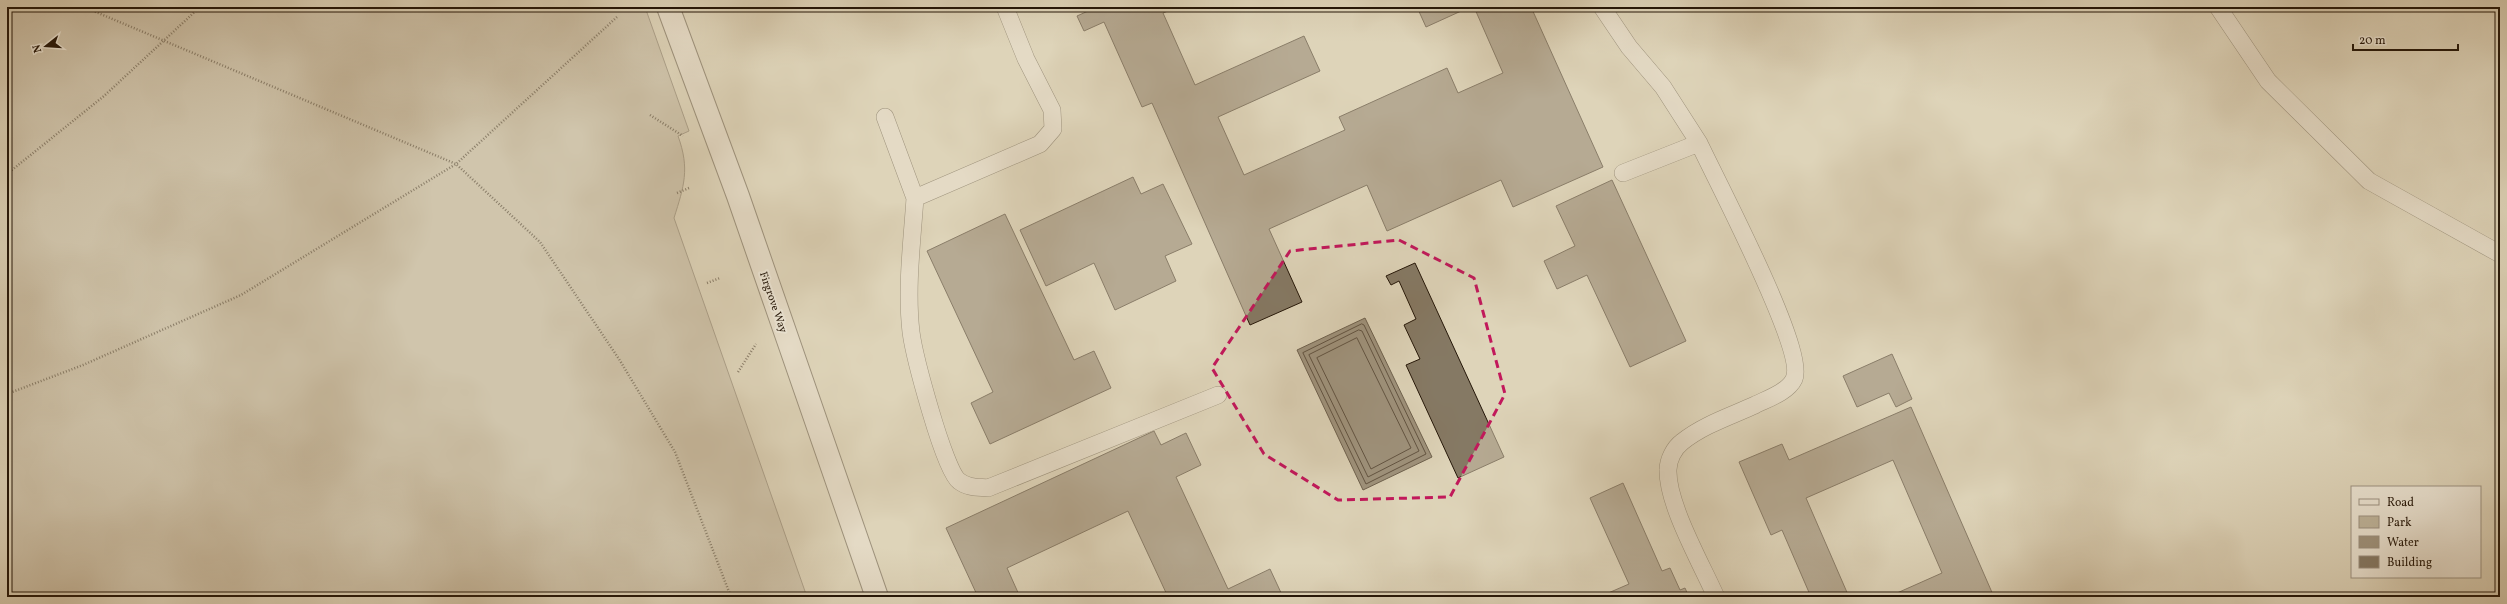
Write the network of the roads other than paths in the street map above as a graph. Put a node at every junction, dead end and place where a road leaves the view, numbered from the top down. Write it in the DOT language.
graph roads {
  1 [pos="668,7"];
  2 [pos="1005,7"];
  3 [pos="1602,7"];
  4 [pos="2218,7"];
  5 [pos="886,117"];
  6 [pos="1698,143"];
  7 [pos="1623,173"];
  8 [pos="915,198"];
  9 [pos="2500,254"];
  10 [pos="1218,395"];
  11 [pos="877,597"];
  12 [pos="1716,597"];
  1 -- 11 [label="street, Firgrove Way"];
  2 -- 8 [label="lane"];
  3 -- 6 [label="lane"];
  4 -- 9 [label="lane"];
  5 -- 8 [label="lane"];
  6 -- 7 [label="lane"];
  6 -- 12 [label="lane"];
  8 -- 10 [label="lane"];
}
